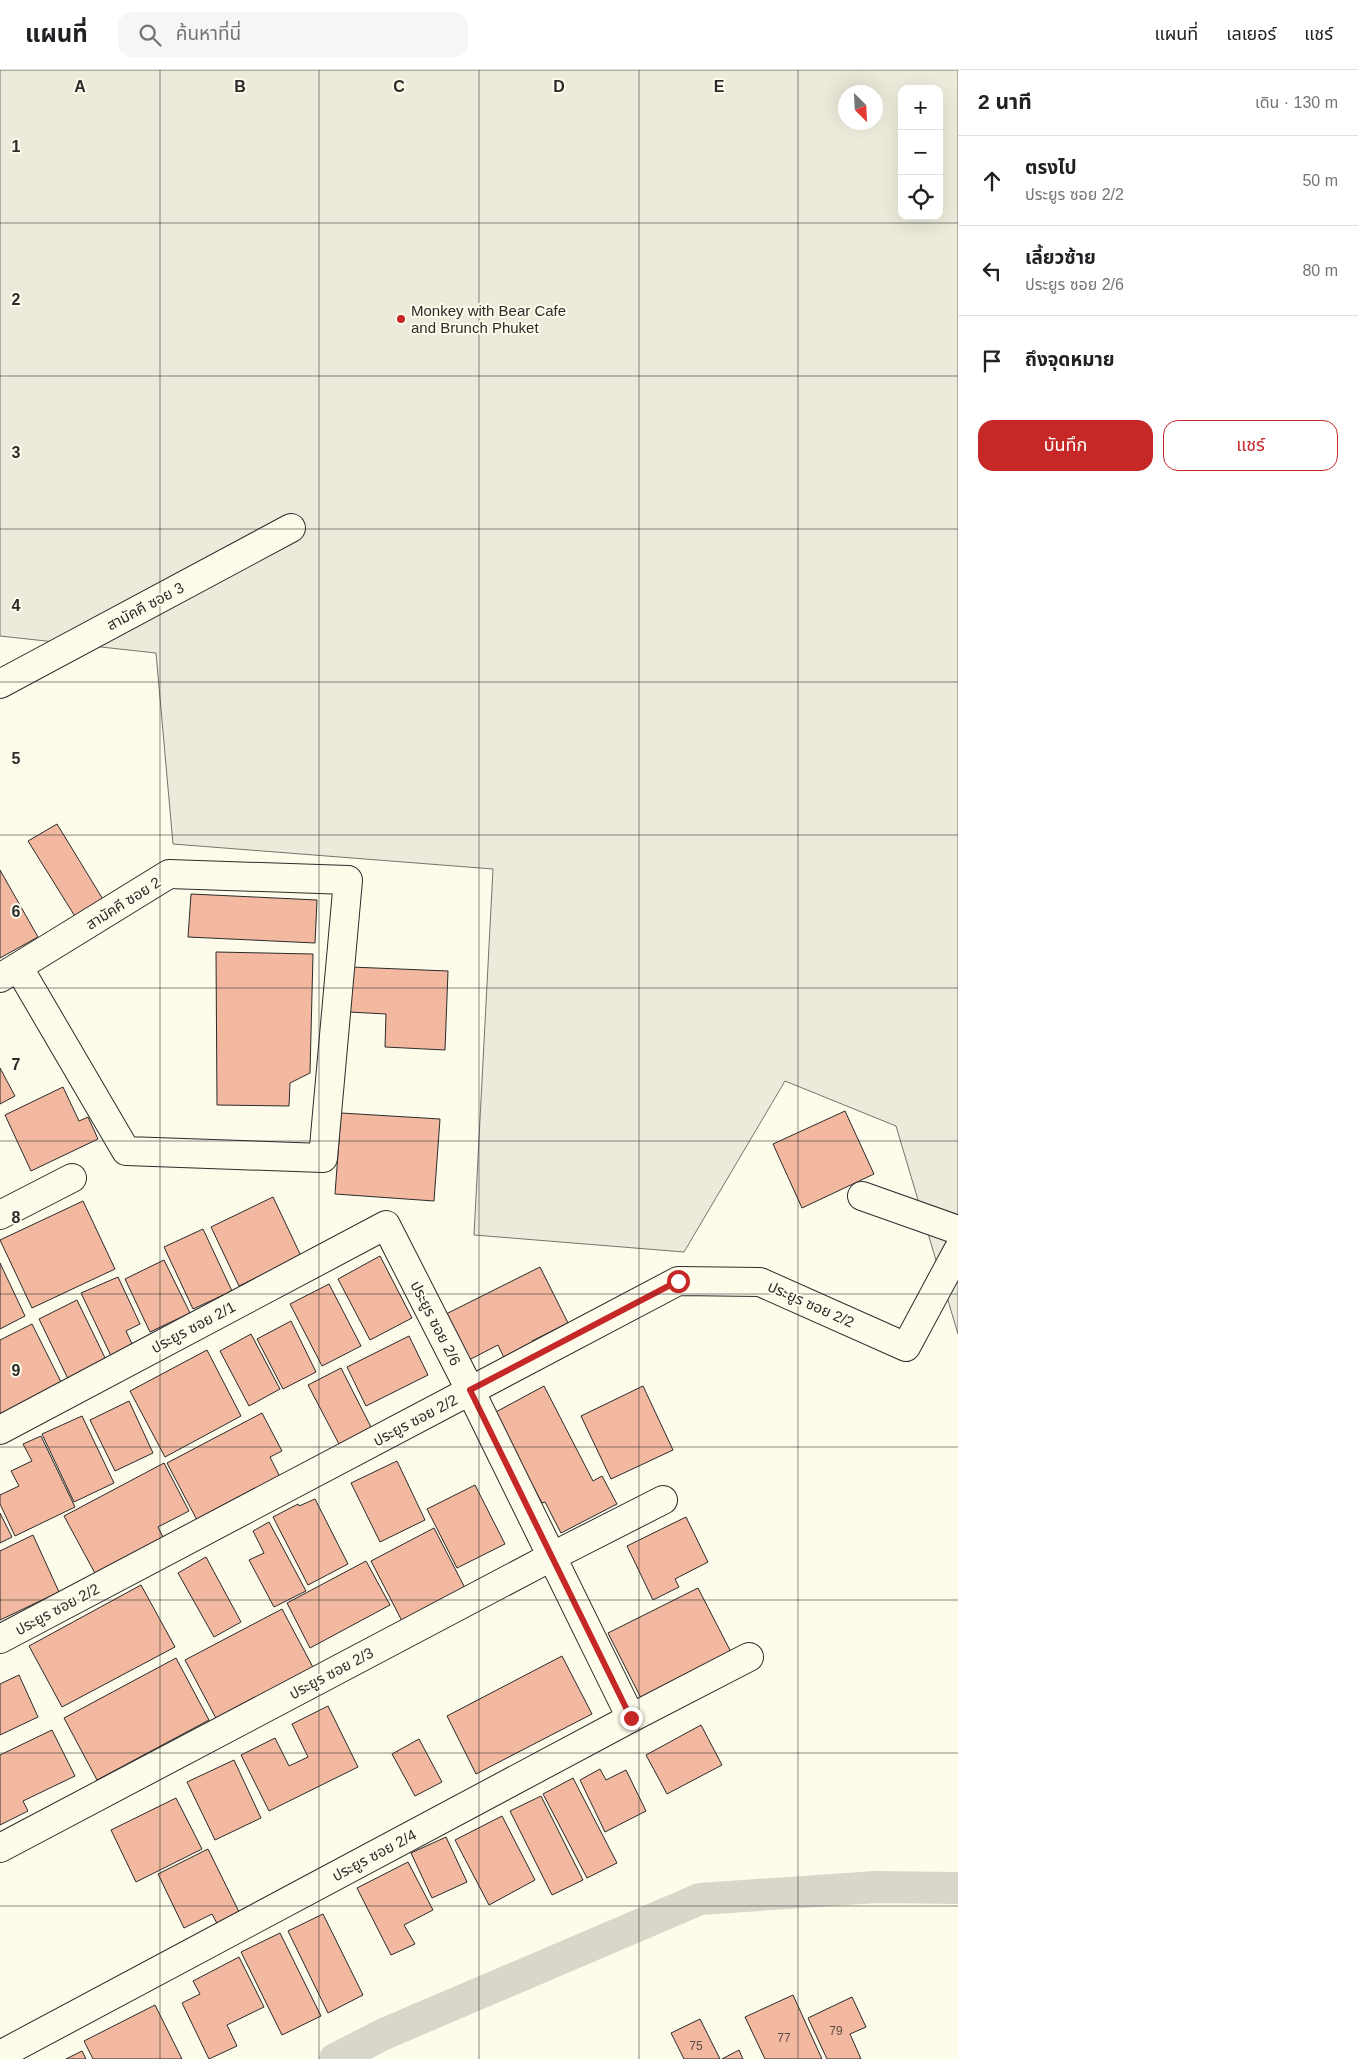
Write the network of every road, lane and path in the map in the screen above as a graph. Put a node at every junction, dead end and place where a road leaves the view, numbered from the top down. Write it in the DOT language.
graph roads {
  1 [pos="290,528"];
  2 [pos="0,684"];
  3 [pos="9,973"];
  4 [pos="72,1178"];
  5 [pos="862,1196"];
  6 [pos="0,1215"];
  7 [pos="386,1224"];
  8 [pos="958,1230"];
  9 [pos="958,1250"];
  10 [pos="470,1390"];
  11 [pos="0,1430"];
  12 [pos="663,1500"];
  13 [pos="551,1557"];
  14 [pos="0,1639"];
  15 [pos="749,1657"];
  16 [pos="631,1718"];
  17 [pos="0,1848"];
  18 [pos="0,2055"];
  1 -- 2 [label="street, สามัคคี ซอย 3"];
  3 -- 3 [label="street, สามัคคี ซอย 2"];
  4 -- 6 [label="street"];
  5 -- 8 [label="street"];
  7 -- 10 [label="street, ประยูร ซอย 2/6"];
  7 -- 11 [label="street, ประยูร ซอย 2/1"];
  9 -- 10 [label="street, ประยูร ซอย 2/2"];
  10 -- 13 [label="street, ประยูร ซอย 2/6"];
  10 -- 14 [label="street, ประยูร ซอย 2/2"];
  12 -- 13 [label="street, ประยูร ซอย 2/3"];
  13 -- 16 [label="street, ประยูร ซอย 2/6"];
  13 -- 17 [label="street, ประยูร ซอย 2/3"];
  15 -- 16 [label="street, ประยูร ซอย 2/4"];
  16 -- 18 [label="street, ประยูร ซอย 2/4"];
}
